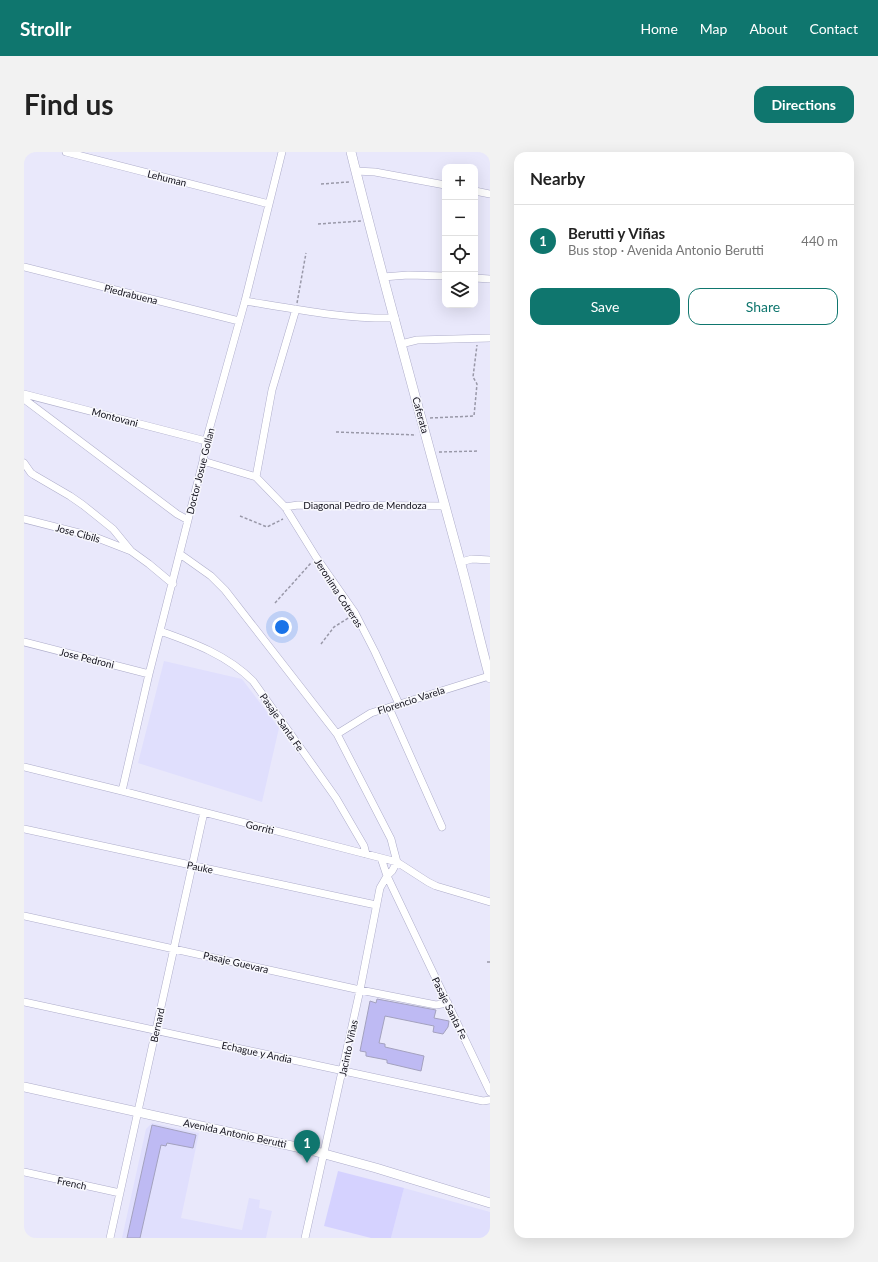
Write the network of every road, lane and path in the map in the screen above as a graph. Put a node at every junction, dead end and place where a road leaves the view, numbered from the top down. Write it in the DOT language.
graph roads {
  1 [pos="66,152"];
  2 [pos="282,152"];
  3 [pos="352,152"];
  4 [pos="356,171"];
  5 [pos="359,182"];
  6 [pos="321,184"];
  7 [pos="442,184"];
  8 [pos="478,192"];
  9 [pos="490,194"];
  10 [pos="269,204"];
  11 [pos="368,220"];
  12 [pos="318,224"];
  13 [pos="306,254"];
  14 [pos="24,267"];
  15 [pos="383,276"];
  16 [pos="442,276"];
  17 [pos="478,278"];
  18 [pos="490,279"];
  19 [pos="245,301"];
  20 [pos="296,309"];
  21 [pos="395,318"];
  22 [pos="239,321"];
  23 [pos="477,338"];
  24 [pos="490,338"];
  25 [pos="401,344"];
  26 [pos="24,394"];
  27 [pos="24,398"];
  28 [pos="422,419"];
  29 [pos="336,432"];
  30 [pos="426,435"];
  31 [pos="206,441"];
  32 [pos="479,451"];
  33 [pos="431,453"];
  34 [pos="203,461"];
  35 [pos="24,463"];
  36 [pos="256,476"];
  37 [pos="444,506"];
  38 [pos="285,507"];
  39 [pos="290,515"];
  40 [pos="240,516"];
  41 [pos="24,519"];
  42 [pos="188,520"];
  43 [pos="131,551"];
  44 [pos="180,554"];
  45 [pos="316,558"];
  46 [pos="490,560"];
  47 [pos="461,562"];
  48 [pos="173,584"];
  49 [pos="275,603"];
  50 [pos="354,614"];
  51 [pos="160,631"];
  52 [pos="24,642"];
  53 [pos="321,644"];
  54 [pos="487,655"];
  55 [pos="150,674"];
  56 [pos="490,677"];
  57 [pos="399,704"];
  58 [pos="389,708"];
  59 [pos="337,734"];
  60 [pos="24,767"];
  61 [pos="122,791"];
  62 [pos="204,812"];
  63 [pos="442,827"];
  64 [pos="24,829"];
  65 [pos="366,854"];
  66 [pos="381,858"];
  67 [pos="397,862"];
  68 [pos="192,865"];
  69 [pos="387,876"];
  70 [pos="490,902"];
  71 [pos="376,905"];
  72 [pos="24,916"];
  73 [pos="174,948"];
  74 [pos="360,990"];
  75 [pos="24,1002"];
  76 [pos="448,1003"];
  77 [pos="156,1031"];
  78 [pos="343,1070"];
  79 [pos="24,1087"];
  80 [pos="490,1092"];
  81 [pos="490,1100"];
  82 [pos="138,1112"];
  83 [pos="324,1154"];
  84 [pos="24,1172"];
  85 [pos="120,1193"];
  86 [pos="490,1203"];
  87 [pos="110,1238"];
  88 [pos="305,1238"];
  1 -- 10 [label="street, Lehuman"];
  2 -- 10 [label="street, Doctor Josue Gollan"];
  3 -- 4 [label="street, Caferata"];
  4 -- 5 [label="street, Caferata"];
  4 -- 7 [label="street"];
  5 -- 6 [label="path"];
  5 -- 11 [label="street, Caferata"];
  8 -- 9 [label="street"];
  10 -- 19 [label="street, Doctor Josue Gollan"];
  11 -- 12 [label="path"];
  11 -- 15 [label="street, Caferata"];
  13 -- 20 [label="path"];
  14 -- 22 [label="street, Piedrabuena"];
  15 -- 16 [label="street"];
  15 -- 21 [label="street, Caferata"];
  17 -- 18 [label="street"];
  19 -- 20 [label="street"];
  19 -- 22 [label="street, Doctor Josue Gollan"];
  20 -- 21 [label="street"];
  20 -- 36 [label="street"];
  21 -- 25 [label="street, Caferata"];
  22 -- 31 [label="street, Doctor Josue Gollan"];
  23 -- 24 [label="street"];
  23 -- 25 [label="street"];
  23 -- 28 [label="path"];
  25 -- 28 [label="street, Caferata"];
  26 -- 31 [label="street, Montovani"];
  27 -- 42 [label="street"];
  28 -- 30 [label="street, Caferata"];
  29 -- 30 [label="path"];
  30 -- 33 [label="street, Caferata"];
  31 -- 34 [label="street, Doctor Josue Gollan"];
  32 -- 33 [label="path"];
  33 -- 37 [label="street, Caferata"];
  34 -- 36 [label="street"];
  34 -- 42 [label="street, Doctor Josue Gollan"];
  35 -- 43 [label="street"];
  36 -- 38 [label="street"];
  37 -- 38 [label="street, Diagonal Pedro de Mendoza"];
  37 -- 47 [label="street, Caferata"];
  38 -- 39 [label="street, Jeronima Cotreras"];
  39 -- 40 [label="path"];
  39 -- 45 [label="street, Jeronima Cotreras"];
  41 -- 43 [label="street, Jose Cibils"];
  42 -- 44 [label="street, Doctor Josue Gollan"];
  43 -- 48 [label="street"];
  44 -- 48 [label="street, Doctor Josue Gollan"];
  44 -- 59 [label="street"];
  45 -- 49 [label="path"];
  45 -- 50 [label="street, Jeronima Cotreras"];
  46 -- 47 [label="street"];
  47 -- 54 [label="street, Caferata"];
  48 -- 51 [label="street, Doctor Josue Gollan"];
  50 -- 53 [label="path"];
  50 -- 57 [label="street, Jeronima Cotreras"];
  51 -- 55 [label="street, Doctor Josue Gollan"];
  51 -- 65 [label="street, Pasaje Santa Fe"];
  52 -- 55 [label="street, Jose Pedroni"];
  54 -- 56 [label="street, Caferata"];
  55 -- 61 [label="street, Doctor Josue Gollan"];
  56 -- 57 [label="street, Florencio Varela"];
  57 -- 58 [label="street, Florencio Varela"];
  58 -- 59 [label="street, Florencio Varela"];
  58 -- 63 [label="street"];
  59 -- 67 [label="street"];
  60 -- 61 [label="street, Gorriti"];
  61 -- 62 [label="street, Gorriti"];
  62 -- 65 [label="street, Gorriti"];
  62 -- 68 [label="street, Bernard"];
  64 -- 68 [label="street, Pauke"];
  65 -- 66 [label="street, Gorriti"];
  66 -- 67 [label="street, Gorriti"];
  66 -- 69 [label="street, Pasaje Santa Fe"];
  67 -- 69 [label="street, Jacinto Viñas"];
  67 -- 70 [label="street, Gorriti"];
  68 -- 71 [label="street, Pauke"];
  68 -- 73 [label="street, Bernard"];
  69 -- 71 [label="street, Jacinto Viñas"];
  69 -- 76 [label="street, Pasaje Santa Fe"];
  71 -- 74 [label="street, Jacinto Viñas"];
  72 -- 73 [label="street, Pasaje Guevara"];
  73 -- 74 [label="street, Pasaje Guevara"];
  73 -- 77 [label="street, Bernard"];
  74 -- 76 [label="street, Pasaje Guevara"];
  74 -- 78 [label="street, Jacinto Viñas"];
  75 -- 77 [label="street, Echague y Andia"];
  76 -- 80 [label="street, Pasaje Santa Fe"];
  77 -- 78 [label="street, Echague y Andia"];
  77 -- 82 [label="street, Bernard"];
  78 -- 81 [label="street, Echague y Andia"];
  78 -- 83 [label="street, Jacinto Viñas"];
  79 -- 82 [label="street, Avenida Antonio Berutti"];
  82 -- 83 [label="street, Avenida Antonio Berutti"];
  82 -- 85 [label="street, Bernard"];
  83 -- 86 [label="street, Avenida Antonio Berutti"];
  83 -- 88 [label="street, Jacinto Viñas"];
  84 -- 85 [label="street, French"];
  85 -- 87 [label="street, Bernard"];
}
